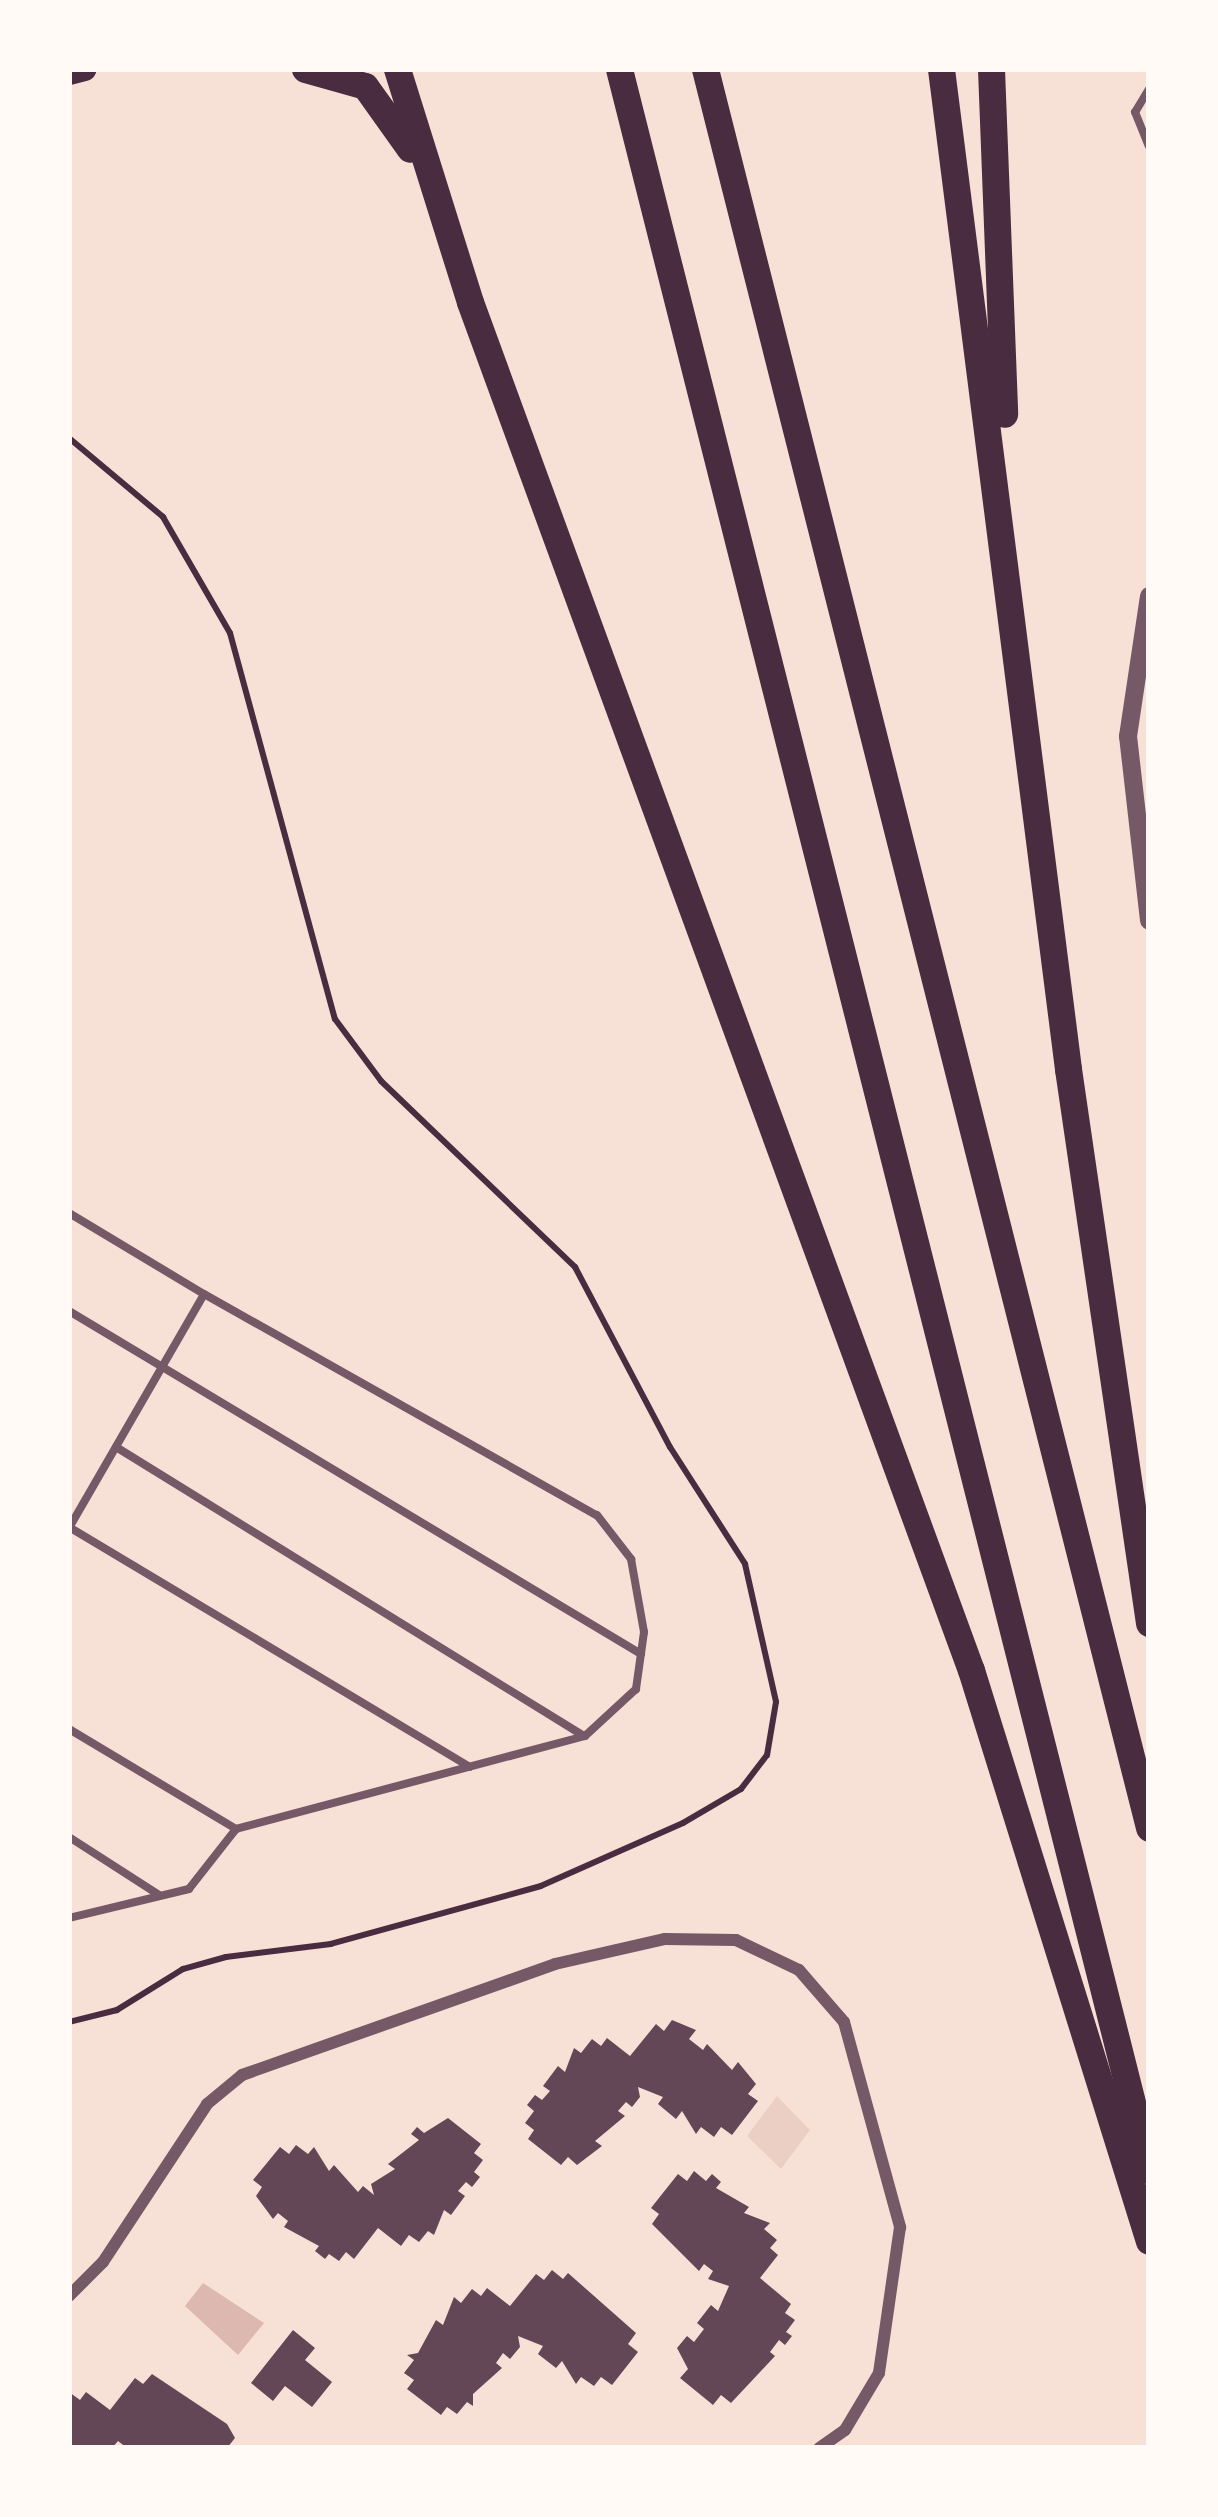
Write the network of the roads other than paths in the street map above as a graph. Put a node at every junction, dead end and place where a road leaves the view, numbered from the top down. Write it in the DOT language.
graph roads {
  1 [pos="85,69"];
  2 [pos="304,69"];
  3 [pos="397,69"];
  4 [pos="619,69"];
  5 [pos="706,69"];
  6 [pos="941,69"];
  7 [pos="991,69"];
  8 [pos="69,73"];
  9 [pos="1149,88"];
  10 [pos="1149,146"];
  11 [pos="430,183"];
  12 [pos="1007,550"];
  13 [pos="1149,596"];
  14 [pos="1149,921"];
  15 [pos="69,1213"];
  16 [pos="204,1294"];
  17 [pos="69,1312"];
  18 [pos="162,1367"];
  19 [pos="116,1448"];
  20 [pos="69,1528"];
  21 [pos="1149,1623"];
  22 [pos="641,1654"];
  23 [pos="69,1729"];
  24 [pos="584,1736"];
  25 [pos="470,1767"];
  26 [pos="236,1828"];
  27 [pos="1149,1828"];
  28 [pos="69,1838"];
  29 [pos="160,1896"];
  30 [pos="69,1918"];
  31 [pos="1149,2170"];
  32 [pos="1149,2241"];
  33 [pos="69,2296"];
  34 [pos="829,2445"];
  1 -- 8 [label="main road"];
  2 -- 11 [label="highway"];
  3 -- 11 [label="highway"];
  4 -- 31 [label="highway"];
  5 -- 27 [label="highway"];
  6 -- 12 [label="highway"];
  7 -- 12 [label="highway"];
  9 -- 10 [label="lane"];
  11 -- 32 [label="highway"];
  12 -- 21 [label="highway"];
  13 -- 14 [label="street"];
  15 -- 16 [label="lane"];
  16 -- 18 [label="lane"];
  16 -- 22 [label="lane"];
  17 -- 18 [label="lane"];
  18 -- 19 [label="lane"];
  18 -- 22 [label="lane"];
  19 -- 20 [label="lane"];
  19 -- 24 [label="lane"];
  20 -- 25 [label="lane"];
  22 -- 24 [label="lane"];
  23 -- 26 [label="lane"];
  24 -- 25 [label="lane"];
  25 -- 26 [label="lane"];
  26 -- 29 [label="lane"];
  28 -- 29 [label="lane"];
  29 -- 30 [label="lane"];
  33 -- 34 [label="street"];
}
